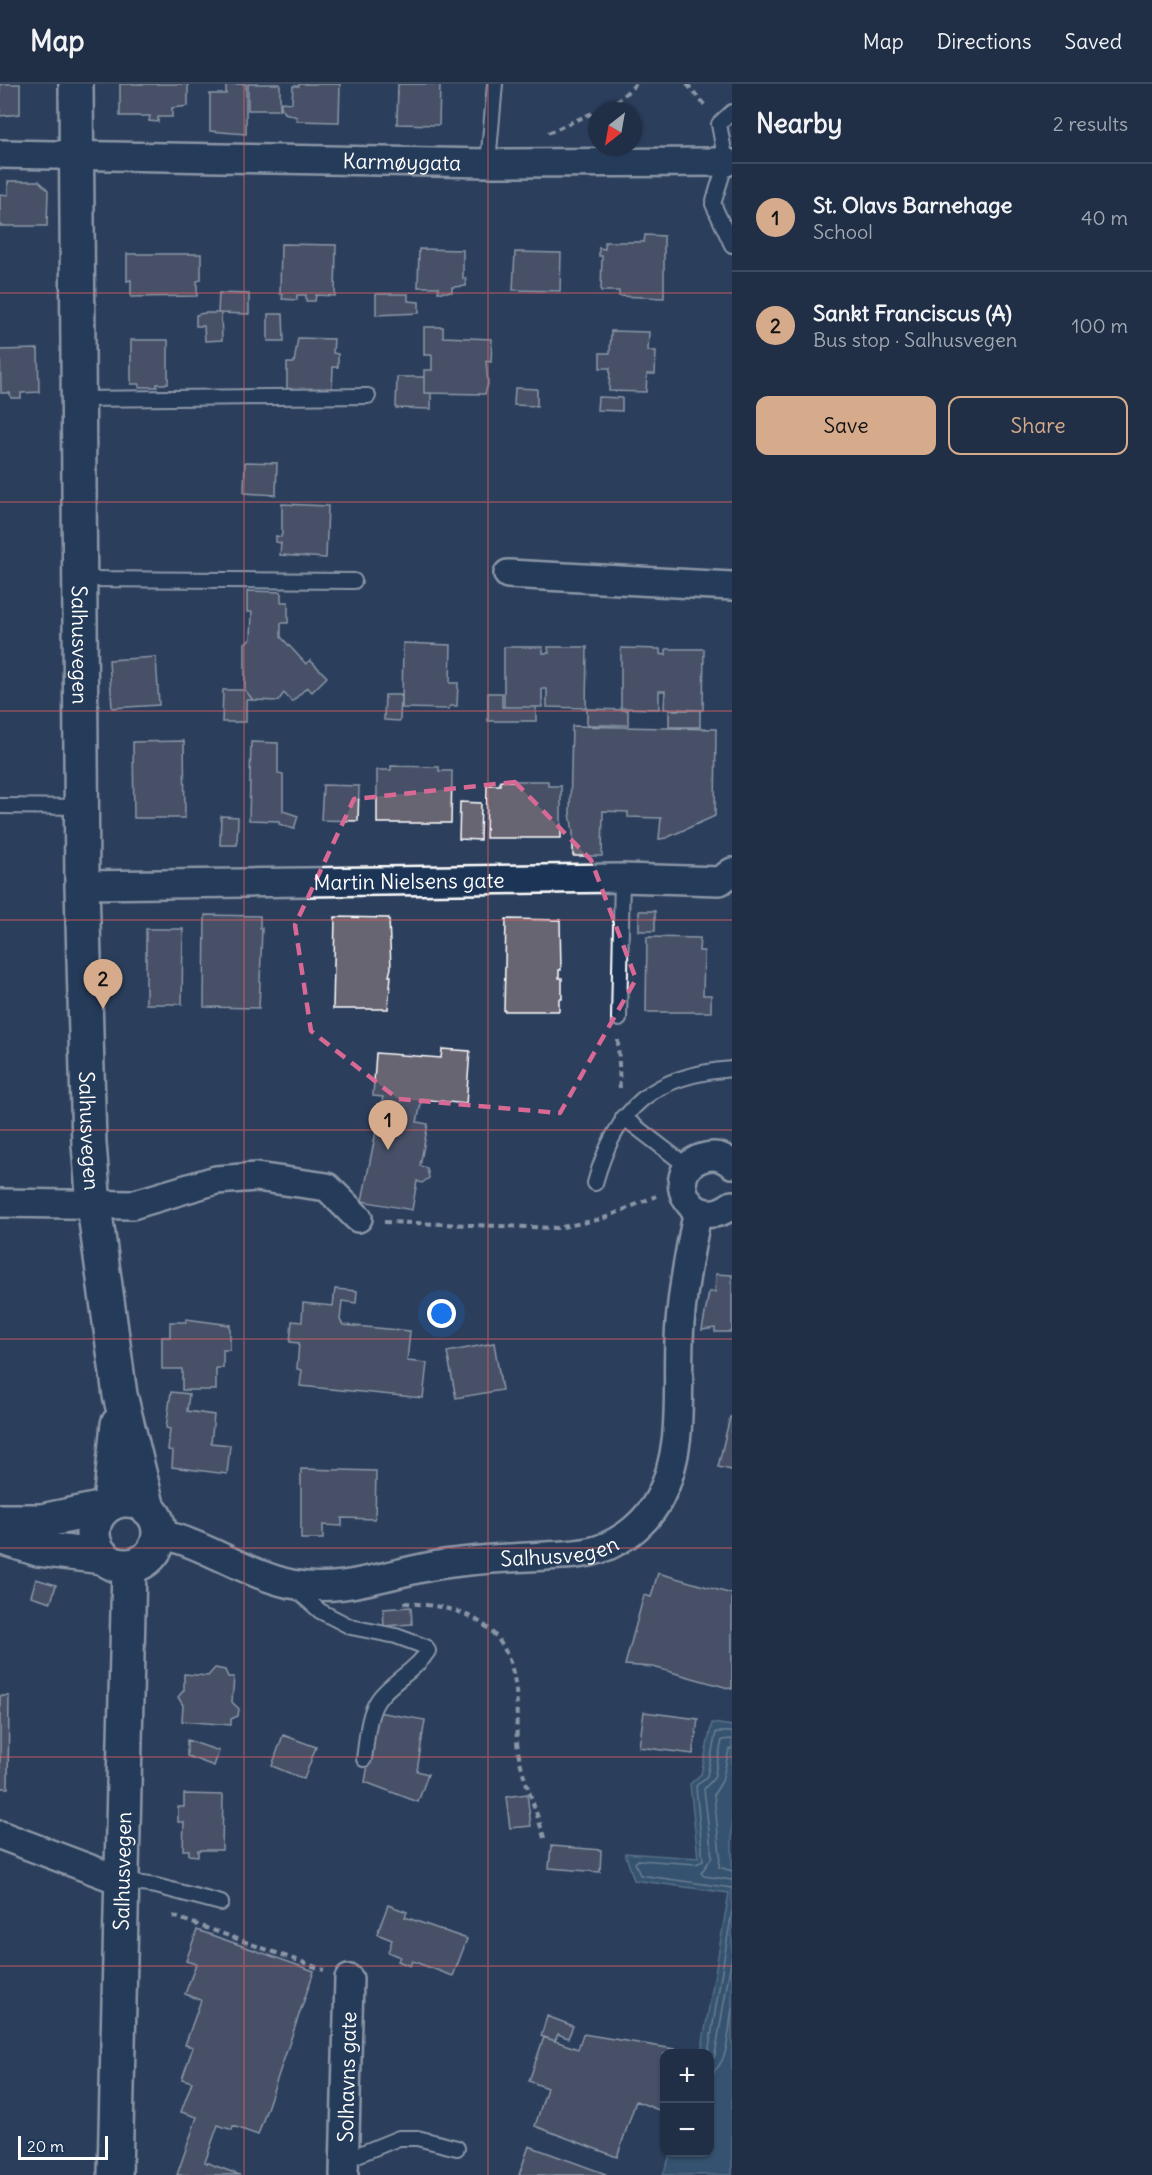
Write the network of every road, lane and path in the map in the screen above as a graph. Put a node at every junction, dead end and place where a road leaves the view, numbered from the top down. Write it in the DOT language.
graph roads {
  1 [pos="76,84"];
  2 [pos="495,84"];
  3 [pos="636,84"];
  4 [pos="687,84"];
  5 [pos="613,102"];
  6 [pos="732,112"];
  7 [pos="719,124"];
  8 [pos="0,154"];
  9 [pos="77,154"];
  10 [pos="726,162"];
  11 [pos="488,163"];
  12 [pos="732,245"];
  13 [pos="368,396"];
  14 [pos="80,399"];
  15 [pos="508,574"];
  16 [pos="81,579"];
  17 [pos="354,581"];
  18 [pos="732,586"];
  19 [pos="0,806"];
  20 [pos="83,807"];
  21 [pos="732,872"];
  22 [pos="622,878"];
  23 [pos="82,885"];
  24 [pos="619,1019"];
  25 [pos="732,1069"];
  26 [pos="623,1117"];
  27 [pos="732,1164"];
  28 [pos="685,1177"];
  29 [pos="595,1183"];
  30 [pos="0,1203"];
  31 [pos="732,1205"];
  32 [pos="94,1206"];
  33 [pos="698,1211"];
  34 [pos="358,1218"];
  35 [pos="120,1395"];
  36 [pos="107,1506"];
  37 [pos="0,1521"];
  38 [pos="154,1522"];
  39 [pos="0,1537"];
  40 [pos="116,1562"];
  41 [pos="370,1580"];
  42 [pos="289,1583"];
  43 [pos="364,1759"];
  44 [pos="0,1835"];
  45 [pos="544,1838"];
  46 [pos="122,1881"];
  47 [pos="222,1903"];
  48 [pos="162,1912"];
  49 [pos="350,1979"];
  50 [pos="457,2148"];
  51 [pos="344,2168"];
  52 [pos="115,2175"];
  1 -- 9 [label="main road, Salhusvegen"];
  2 -- 11 [label="lane"];
  3 -- 5 [label="path"];
  4 -- 7 [label="path"];
  6 -- 7 [label="lane"];
  7 -- 10 [label="lane"];
  8 -- 9 [label="street, Karmøygata"];
  9 -- 11 [label="street, Karmøygata"];
  9 -- 14 [label="main road, Salhusvegen"];
  10 -- 11 [label="street, Karmøygata"];
  10 -- 12 [label="lane"];
  13 -- 14 [label="lane"];
  14 -- 16 [label="main road, Salhusvegen"];
  15 -- 18 [label="street"];
  16 -- 17 [label="lane"];
  16 -- 20 [label="main road, Salhusvegen"];
  19 -- 20 [label="lane"];
  20 -- 23 [label="main road, Salhusvegen"];
  21 -- 22 [label="street, Martin Nielsens gate"];
  22 -- 23 [label="street, Martin Nielsens gate"];
  22 -- 24 [label="lane"];
  23 -- 32 [label="main road, Salhusvegen"];
  24 -- 26 [label="path"];
  25 -- 26 [label="lane"];
  26 -- 28 [label="lane"];
  26 -- 29 [label="lane"];
  27 -- 28 [label="street"];
  28 -- 33 [label="street"];
  28 -- 34 [label="path"];
  30 -- 32 [label="street, Salhusvegen"];
  31 -- 33 [label="street"];
  32 -- 34 [label="street"];
  32 -- 35 [label="main road, Salhusvegen"];
  33 -- 41 [label="street, Salhusvegen"];
  35 -- 36 [label="main road, Salhusvegen"];
  35 -- 38 [label="main road, Salhusvegen"];
  36 -- 37 [label="main road"];
  36 -- 38 [label="main road"];
  36 -- 40 [label="main road"];
  38 -- 40 [label="main road"];
  38 -- 42 [label="street, Salhusvegen"];
  39 -- 40 [label="main road"];
  40 -- 46 [label="main road, Salhusvegen"];
  41 -- 42 [label="street, Salhusvegen"];
  41 -- 45 [label="path"];
  42 -- 43 [label="lane"];
  44 -- 46 [label="street"];
  46 -- 47 [label="lane"];
  46 -- 52 [label="main road, Salhusvegen"];
  48 -- 49 [label="path"];
  49 -- 51 [label="street, Solhavns gate"];
  50 -- 51 [label="lane"];
}
